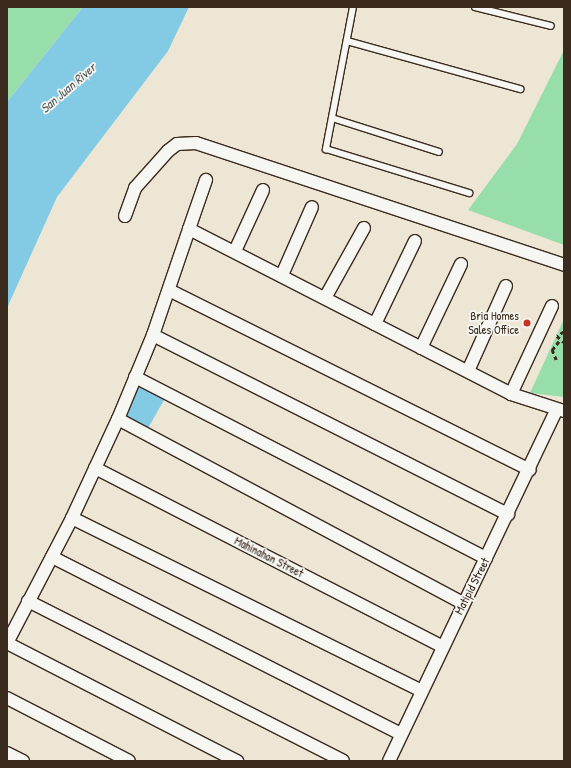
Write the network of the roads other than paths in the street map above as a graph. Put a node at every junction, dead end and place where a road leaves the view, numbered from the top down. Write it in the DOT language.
graph roads {
  1 [pos="353,7"];
  2 [pos="475,7"];
  3 [pos="551,26"];
  4 [pos="346,41"];
  5 [pos="520,89"];
  6 [pos="332,118"];
  7 [pos="439,152"];
  8 [pos="206,180"];
  9 [pos="263,190"];
  10 [pos="469,193"];
  11 [pos="312,207"];
  12 [pos="125,216"];
  13 [pos="364,228"];
  14 [pos="189,229"];
  15 [pos="415,241"];
  16 [pos="235,251"];
  17 [pos="461,264"];
  18 [pos="564,265"];
  19 [pos="282,275"];
  20 [pos="506,286"];
  21 [pos="169,290"];
  22 [pos="325,298"];
  23 [pos="552,306"];
  24 [pos="375,324"];
  25 [pos="153,335"];
  26 [pos="421,348"];
  27 [pos="468,371"];
  28 [pos="135,377"];
  29 [pos="511,394"];
  30 [pos="560,411"];
  31 [pos="118,419"];
  32 [pos="95,468"];
  33 [pos="530,470"];
  34 [pos="508,514"];
  35 [pos="72,518"];
  36 [pos="52,557"];
  37 [pos="486,558"];
  38 [pos="28,601"];
  39 [pos="463,603"];
  40 [pos="7,643"];
  41 [pos="443,647"];
  42 [pos="422,691"];
  43 [pos="7,698"];
  44 [pos="401,734"];
  45 [pos="7,753"];
  46 [pos="23,761"];
  47 [pos="129,761"];
  48 [pos="237,761"];
  49 [pos="343,761"];
  50 [pos="389,761"];
  1 -- 4 [label="lane"];
  2 -- 3 [label="lane"];
  4 -- 5 [label="lane"];
  4 -- 6 [label="lane"];
  6 -- 7 [label="lane"];
  6 -- 10 [label="lane"];
  8 -- 14 [label="street"];
  9 -- 16 [label="street"];
  11 -- 19 [label="street"];
  12 -- 18 [label="street"];
  13 -- 22 [label="street"];
  14 -- 16 [label="street"];
  14 -- 21 [label="street"];
  15 -- 24 [label="street"];
  16 -- 19 [label="street"];
  17 -- 26 [label="street"];
  19 -- 22 [label="street"];
  20 -- 27 [label="street"];
  21 -- 25 [label="street"];
  21 -- 33 [label="street"];
  22 -- 24 [label="street"];
  23 -- 29 [label="street"];
  24 -- 26 [label="street"];
  25 -- 28 [label="street"];
  25 -- 34 [label="street"];
  26 -- 27 [label="street"];
  27 -- 29 [label="street"];
  28 -- 31 [label="street"];
  28 -- 37 [label="street"];
  29 -- 30 [label="street"];
  30 -- 33 [label="street, Matipid Street"];
  31 -- 32 [label="street"];
  31 -- 39 [label="street"];
  32 -- 35 [label="street"];
  32 -- 41 [label="street, Mahinahon Street"];
  33 -- 34 [label="street, Matipid Street"];
  34 -- 37 [label="street, Matipid Street"];
  35 -- 36 [label="street"];
  35 -- 42 [label="street"];
  36 -- 38 [label="street"];
  36 -- 44 [label="street"];
  37 -- 39 [label="street, Matipid Street"];
  38 -- 40 [label="street"];
  38 -- 49 [label="street"];
  39 -- 41 [label="street, Matipid Street"];
  40 -- 48 [label="street"];
  41 -- 42 [label="street, Matipid Street"];
  42 -- 44 [label="street, Matipid Street"];
  43 -- 47 [label="street"];
  44 -- 50 [label="street, Matipid Street"];
  45 -- 46 [label="street"];
}
